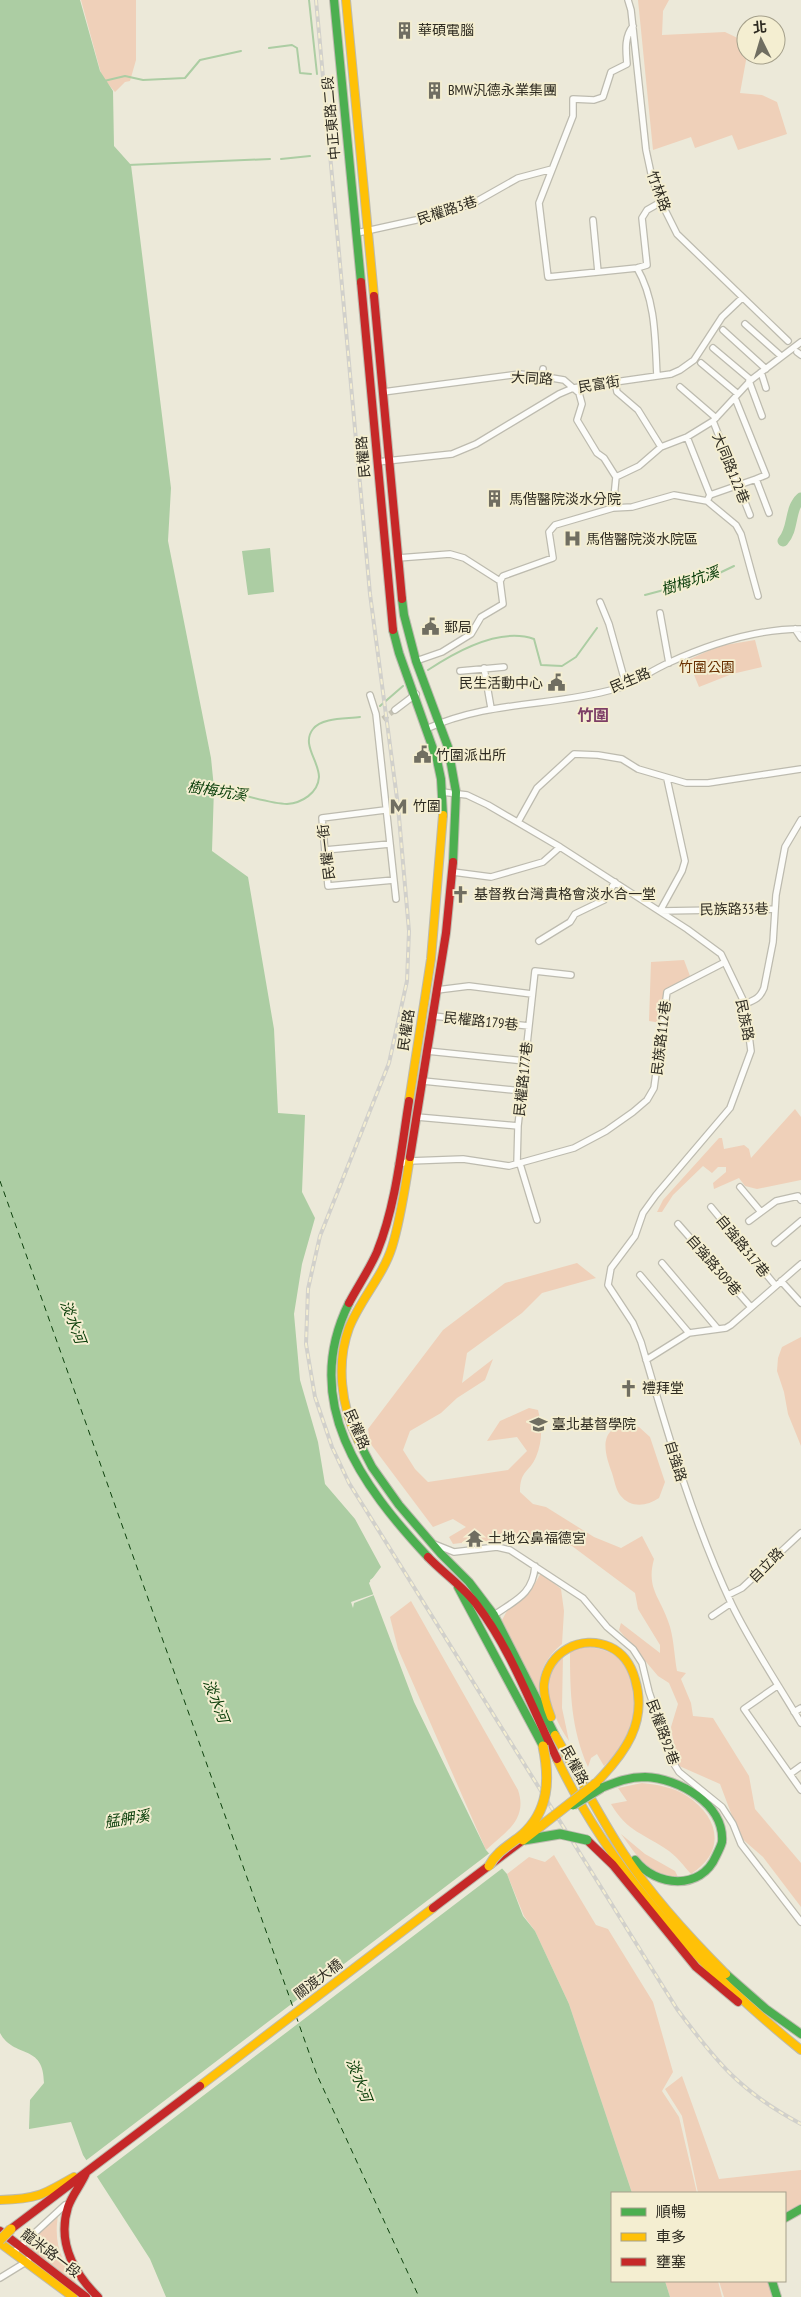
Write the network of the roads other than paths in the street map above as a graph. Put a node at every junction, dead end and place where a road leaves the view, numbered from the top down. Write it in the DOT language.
graph roads {
  1 [pos="334,0"];
  2 [pos="346,0"];
  3 [pos="628,0"];
  4 [pos="633,26"];
  5 [pos="552,169"];
  6 [pos="661,202"];
  7 [pos="593,220"];
  8 [pos="368,232"];
  9 [pos="356,233"];
  10 [pos="637,268"];
  11 [pos="598,272"];
  12 [pos="742,298"];
  13 [pos="746,324"];
  14 [pos="723,330"];
  15 [pos="786,340"];
  16 [pos="801,342"];
  17 [pos="713,348"];
  18 [pos="781,356"];
  19 [pos="702,363"];
  20 [pos="543,368"];
  21 [pos="763,371"];
  22 [pos="542,376"];
  23 [pos="657,376"];
  24 [pos="750,380"];
  25 [pos="615,382"];
  26 [pos="680,387"];
  27 [pos="573,388"];
  28 [pos="766,388"];
  29 [pos="383,392"];
  30 [pos="737,396"];
  31 [pos="762,416"];
  32 [pos="714,420"];
  33 [pos="687,438"];
  34 [pos="661,447"];
  35 [pos="390,461"];
  36 [pos="377,462"];
  37 [pos="616,477"];
  38 [pos="756,479"];
  39 [pos="738,484"];
  40 [pos="708,498"];
  41 [pos="613,508"];
  42 [pos="768,513"];
  43 [pos="750,515"];
  44 [pos="398,558"];
  45 [pos="500,581"];
  46 [pos="758,596"];
  47 [pos="600,602"];
  48 [pos="660,613"];
  49 [pos="798,629"];
  50 [pos="801,638"];
  51 [pos="416,661"];
  52 [pos="669,663"];
  53 [pos="504,666"];
  54 [pos="484,668"];
  55 [pos="460,671"];
  56 [pos="626,685"];
  57 [pos="416,694"];
  58 [pos="370,695"];
  59 [pos="491,708"];
  60 [pos="395,710"];
  61 [pos="440,723"];
  62 [pos="426,729"];
  63 [pos="801,769"];
  64 [pos="667,779"];
  65 [pos="442,792"];
  66 [pos="456,792"];
  67 [pos="385,810"];
  68 [pos="801,820"];
  69 [pos="518,822"];
  70 [pos="390,844"];
  71 [pos="560,847"];
  72 [pos="325,850"];
  73 [pos="453,872"];
  74 [pos="394,880"];
  75 [pos="615,882"];
  76 [pos="396,898"];
  77 [pos="776,909"];
  78 [pos="660,911"];
  79 [pos="539,940"];
  80 [pos="724,962"];
  81 [pos="571,975"];
  82 [pos="437,990"];
  83 [pos="532,994"];
  84 [pos="745,1004"];
  85 [pos="433,1016"];
  86 [pos="529,1026"];
  87 [pos="427,1051"];
  88 [pos="525,1061"];
  89 [pos="422,1081"];
  90 [pos="522,1091"];
  91 [pos="417,1117"];
  92 [pos="518,1126"];
  93 [pos="409,1161"];
  94 [pos="518,1164"];
  95 [pos="398,1165"];
  96 [pos="740,1187"];
  97 [pos="801,1200"];
  98 [pos="711,1207"];
  99 [pos="761,1212"];
  100 [pos="537,1220"];
  101 [pos="749,1220"];
  102 [pos="801,1221"];
  103 [pos="678,1224"];
  104 [pos="775,1243"];
  105 [pos="662,1263"];
  106 [pos="801,1264"];
  107 [pos="640,1275"];
  108 [pos="781,1281"];
  109 [pos="775,1285"];
  110 [pos="801,1303"];
  111 [pos="750,1306"];
  112 [pos="717,1328"];
  113 [pos="689,1332"];
  114 [pos="646,1360"];
  115 [pos="801,1533"];
  116 [pos="434,1544"];
  117 [pos="535,1566"];
  118 [pos="458,1587"];
  119 [pos="567,1588"];
  120 [pos="728,1595"];
  121 [pos="731,1604"];
  122 [pos="494,1615"];
  123 [pos="712,1616"];
  124 [pos="777,1686"];
  125 [pos="801,1708"];
  126 [pos="794,1712"];
  127 [pos="801,1723"];
  128 [pos="562,1745"];
  129 [pos="801,1766"];
  130 [pos="790,1774"];
  131 [pos="599,1786"];
  132 [pos="801,1790"];
  133 [pos="610,1830"];
  134 [pos="523,1840"];
  135 [pos="489,1866"];
  136 [pos="652,1899"];
  137 [pos="801,1922"];
  138 [pos="752,2010"];
  139 [pos="801,2034"];
  140 [pos="801,2050"];
  141 [pos="86,2173"];
  142 [pos="0,2200"];
  143 [pos="65,2205"];
  144 [pos="801,2209"];
  145 [pos="786,2217"];
  146 [pos="10,2229"];
  147 [pos="0,2232"];
  148 [pos="0,2241"];
  149 [pos="16,2249"];
  150 [pos="29,2259"];
  151 [pos="0,2278"];
  152 [pos="772,2282"];
  153 [pos="97,2296"];
  154 [pos="73,2297"];
  155 [pos="86,2297"];
  156 [pos="777,2297"];
  1 -- 9 [label="main road, 中正東路二段"];
  2 -- 8 [label="main road, 中正東路二段"];
  3 -- 4 [label="street, 竹林路"];
  4 -- 5 [label="street"];
  4 -- 6 [label="street, 竹林路"];
  5 -- 8 [label="street, 民權路3巷"];
  5 -- 11 [label="street"];
  6 -- 10 [label="street"];
  6 -- 12 [label="street, 竹林路"];
  7 -- 11 [label="street"];
  8 -- 9 [label="street, 民權路3巷"];
  8 -- 29 [label="main road, 民權路"];
  9 -- 36 [label="main road, 民權路"];
  10 -- 11 [label="street"];
  10 -- 23 [label="street"];
  12 -- 15 [label="street, 竹林路"];
  12 -- 23 [label="street, 民富街"];
  13 -- 18 [label="street"];
  14 -- 21 [label="street"];
  16 -- 18 [label="street"];
  17 -- 24 [label="street"];
  18 -- 21 [label="street"];
  19 -- 30 [label="street"];
  20 -- 22 [label="street"];
  21 -- 24 [label="street"];
  21 -- 28 [label="street"];
  22 -- 27 [label="street, 大同路"];
  22 -- 29 [label="street, 大同路"];
  23 -- 25 [label="street, 民富街"];
  24 -- 30 [label="street"];
  24 -- 31 [label="street"];
  25 -- 27 [label="street, 民富街"];
  25 -- 34 [label="street"];
  26 -- 32 [label="street"];
  27 -- 35 [label="street, 民富街"];
  27 -- 37 [label="street"];
  29 -- 35 [label="main road, 民權路"];
  30 -- 32 [label="street"];
  30 -- 38 [label="street"];
  32 -- 33 [label="street"];
  32 -- 39 [label="street, 大同路122巷"];
  33 -- 34 [label="street"];
  33 -- 40 [label="street"];
  34 -- 37 [label="street"];
  35 -- 36 [label="street, 民富街"];
  35 -- 44 [label="main road, 民權路"];
  36 -- 57 [label="main road, 民權路"];
  37 -- 41 [label="street"];
  38 -- 39 [label="street"];
  38 -- 42 [label="street"];
  39 -- 40 [label="street"];
  39 -- 43 [label="street, 大同路122巷"];
  40 -- 41 [label="street"];
  40 -- 46 [label="street"];
  41 -- 45 [label="street"];
  44 -- 45 [label="street"];
  44 -- 51 [label="main road, 民權路"];
  45 -- 51 [label="street"];
  47 -- 56 [label="street"];
  48 -- 52 [label="street"];
  49 -- 50 [label="street"];
  49 -- 52 [label="street, 民生路"];
  51 -- 61 [label="main road, 民權路"];
  52 -- 56 [label="street, 民生路"];
  53 -- 54 [label="street"];
  54 -- 55 [label="street"];
  54 -- 59 [label="street"];
  56 -- 59 [label="street, 民生路"];
  57 -- 60 [label="street"];
  57 -- 62 [label="main road, 民權路"];
  58 -- 67 [label="street"];
  59 -- 61 [label="street, 民生路"];
  61 -- 62 [label="street, 民生路"];
  61 -- 66 [label="main road, 民權路"];
  62 -- 65 [label="main road, 民權路"];
  63 -- 64 [label="street"];
  64 -- 69 [label="street"];
  64 -- 78 [label="street"];
  65 -- 66 [label="street, 民族路"];
  65 -- 95 [label="main road, 民權路"];
  66 -- 69 [label="street, 民族路"];
  66 -- 73 [label="main road, 民權路"];
  67 -- 70 [label="street"];
  67 -- 72 [label="street, 民權一街"];
  68 -- 77 [label="street, 民族路33巷"];
  69 -- 71 [label="street, 民族路"];
  70 -- 72 [label="street"];
  70 -- 74 [label="street"];
  71 -- 73 [label="street"];
  71 -- 75 [label="street, 民族路"];
  72 -- 74 [label="street, 民權一街"];
  73 -- 82 [label="main road, 民權路"];
  74 -- 76 [label="street"];
  75 -- 78 [label="street, 民族路"];
  75 -- 79 [label="street"];
  77 -- 78 [label="street, 民族路33巷"];
  77 -- 84 [label="street"];
  78 -- 80 [label="street, 民族路"];
  80 -- 84 [label="street, 民族路"];
  80 -- 94 [label="street, 民族路112巷"];
  81 -- 83 [label="street, 民權路177巷"];
  82 -- 83 [label="street"];
  82 -- 85 [label="main road, 民權路"];
  83 -- 86 [label="street, 民權路177巷"];
  84 -- 114 [label="street, 民族路"];
  85 -- 86 [label="street, 民權路179巷"];
  85 -- 87 [label="main road, 民權路"];
  86 -- 88 [label="street, 民權路177巷"];
  87 -- 88 [label="street"];
  87 -- 89 [label="main road, 民權路"];
  88 -- 90 [label="street, 民權路177巷"];
  89 -- 90 [label="street"];
  89 -- 91 [label="main road, 民權路"];
  90 -- 92 [label="street, 民權路177巷"];
  91 -- 92 [label="street"];
  91 -- 93 [label="main road, 民權路"];
  92 -- 94 [label="street, 民權路177巷"];
  93 -- 94 [label="street"];
  93 -- 95 [label="street"];
  93 -- 116 [label="main road, 民權路"];
  94 -- 100 [label="street, 民權路177巷"];
  95 -- 118 [label="main road, 民權路"];
  96 -- 99 [label="street"];
  97 -- 99 [label="street"];
  98 -- 109 [label="street, 自強路317巷"];
  99 -- 101 [label="street"];
  102 -- 104 [label="street"];
  103 -- 111 [label="street, 自強路309巷"];
  105 -- 112 [label="street"];
  106 -- 108 [label="street"];
  107 -- 113 [label="street"];
  108 -- 109 [label="street"];
  108 -- 110 [label="street"];
  109 -- 111 [label="street"];
  111 -- 112 [label="street"];
  112 -- 113 [label="street"];
  113 -- 114 [label="street"];
  114 -- 120 [label="street, 自強路"];
  115 -- 120 [label="street, 自立路"];
  116 -- 117 [label="street, 民權路"];
  116 -- 122 [label="main road, 民權路"];
  117 -- 119 [label="street, 民權路"];
  117 -- 122 [label="street"];
  118 -- 135 [label="main road, bridge"];
  118 -- 136 [label="main road, 民權路"];
  119 -- 137 [label="street, 民權路92巷"];
  120 -- 121 [label="street, 自強路"];
  121 -- 123 [label="street"];
  121 -- 124 [label="street, 自強路"];
  122 -- 128 [label="main road, 民權路"];
  124 -- 126 [label="street, 自強路"];
  124 -- 130 [label="street"];
  125 -- 126 [label="street"];
  126 -- 127 [label="street, 自強路"];
  128 -- 131 [label="main road, 關渡大橋"];
  128 -- 133 [label="main road, 民權路"];
  129 -- 130 [label="street"];
  130 -- 132 [label="street"];
  131 -- 133 [label="main road, 關渡大橋"];
  131 -- 134 [label="main road, 關渡大橋, bridge"];
  133 -- 136 [label="main road, 民權路"];
  134 -- 135 [label="main road, 關渡大橋, bridge"];
  134 -- 138 [label="main road, bridge"];
  135 -- 141 [label="main road, 關渡大橋"];
  136 -- 138 [label="main road, 民權路"];
  136 -- 139 [label="main road, 民權路"];
  138 -- 140 [label="main road, 民權路"];
  141 -- 142 [label="main road, 關渡大橋"];
  141 -- 146 [label="main road, 關渡大橋"];
  141 -- 153 [label="main road"];
  143 -- 149 [label="street"];
  144 -- 145 [label="main road"];
  146 -- 147 [label="main road, bridge"];
  146 -- 148 [label="main road, 關渡大橋, bridge"];
  147 -- 149 [label="main road, 龍米路一段"];
  148 -- 149 [label="main road, 龍米路一段"];
  149 -- 150 [label="main road, 龍米路一段"];
  150 -- 151 [label="street"];
  150 -- 154 [label="main road, 龍米路一段"];
  150 -- 155 [label="main road, 龍米路一段"];
  152 -- 156 [label="main road"];
}
